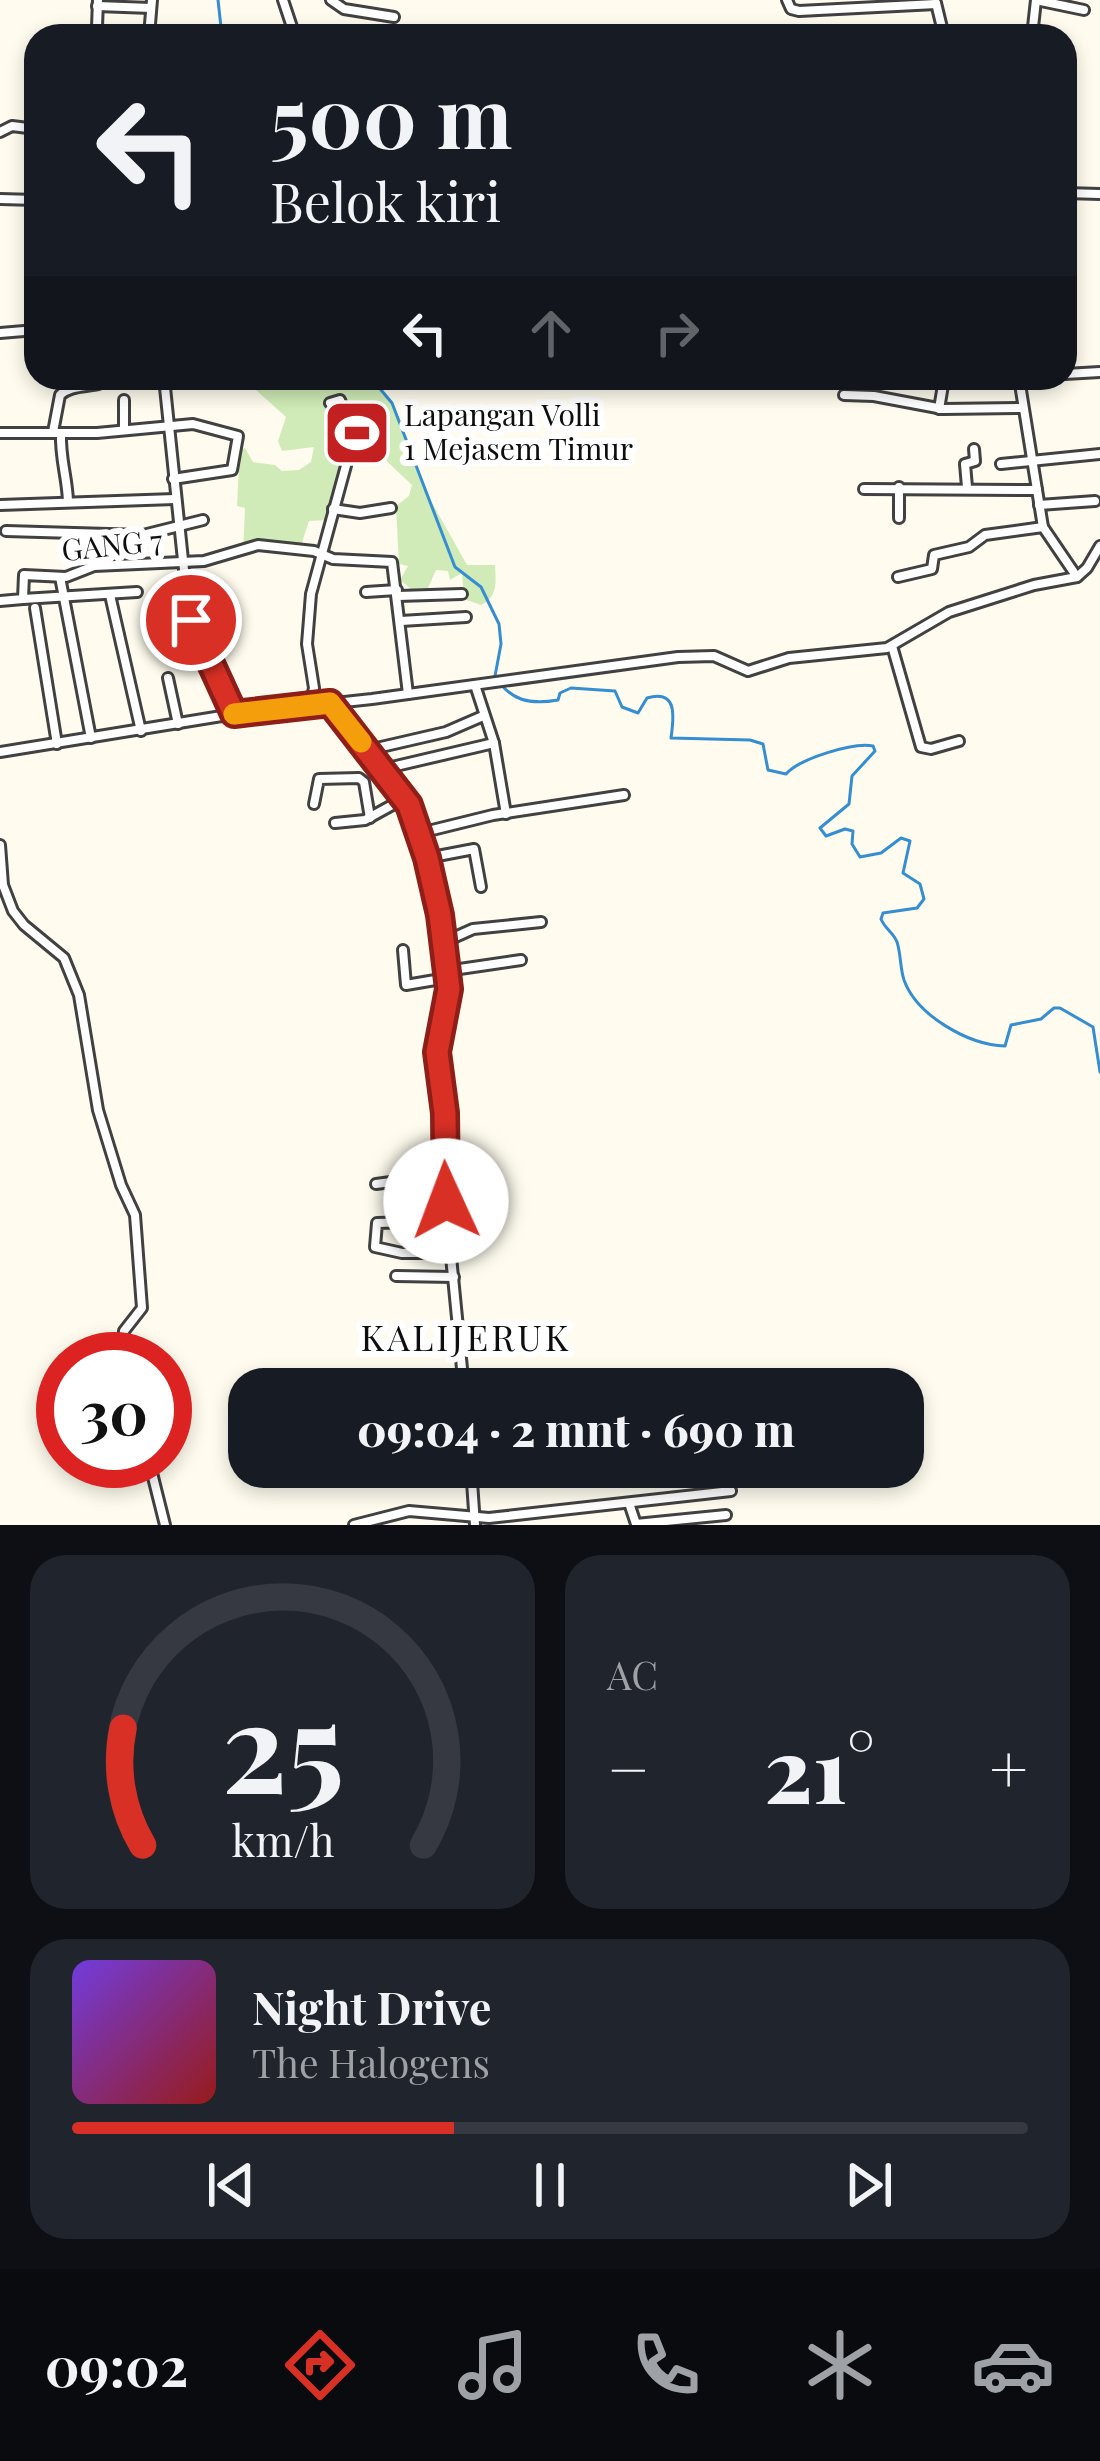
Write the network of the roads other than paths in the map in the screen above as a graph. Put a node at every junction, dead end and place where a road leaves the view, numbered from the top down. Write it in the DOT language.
graph roads {
  1 [pos="331,0"];
  2 [pos="787,0"];
  3 [pos="1036,0"];
  4 [pos="936,2"];
  5 [pos="98,3"];
  6 [pos="152,4"];
  7 [pos="1084,10"];
  8 [pos="394,17"];
  9 [pos="66,390"];
  10 [pos="166,390"];
  11 [pos="941,390"];
  12 [pos="1020,390"];
  13 [pos="844,395"];
  14 [pos="124,400"];
  15 [pos="330,403"];
  16 [pos="1023,408"];
  17 [pos="939,409"];
  18 [pos="170,425"];
  19 [pos="124,430"];
  20 [pos="0,433"];
  21 [pos="57,433"];
  22 [pos="974,449"];
  23 [pos="1100,454"];
  24 [pos="1032,463"];
  25 [pos="1001,464"];
  26 [pos="173,478"];
  27 [pos="899,487"];
  28 [pos="967,488"];
  29 [pos="864,489"];
  30 [pos="1037,490"];
  31 [pos="175,499"];
  32 [pos="68,501"];
  33 [pos="1095,501"];
  34 [pos="1039,505"];
  35 [pos="0,506"];
  36 [pos="391,508"];
  37 [pos="333,509"];
  38 [pos="899,518"];
  39 [pos="203,520"];
  40 [pos="180,526"];
  41 [pos="1042,526"];
  42 [pos="6,531"];
  43 [pos="1100,546"];
  44 [pos="321,555"];
  45 [pos="180,562"];
  46 [pos="1078,576"];
  47 [pos="60,577"];
  48 [pos="898,577"];
  49 [pos="137,592"];
  50 [pos="367,592"];
  51 [pos="398,593"];
  52 [pos="462,594"];
  53 [pos="63,596"];
  54 [pos="23,599"];
  55 [pos="111,599"];
  56 [pos="0,601"];
  57 [pos="35,608"];
  58 [pos="466,617"];
  59 [pos="401,621"];
  60 [pos="892,646"];
  61 [pos="405,662"];
  62 [pos="392,665"];
  63 [pos="168,678"];
  64 [pos="475,685"];
  65 [pos="408,694"];
  66 [pos="318,704"];
  67 [pos="234,714"];
  68 [pos="483,716"];
  69 [pos="178,724"];
  70 [pos="141,731"];
  71 [pos="91,738"];
  72 [pos="959,741"];
  73 [pos="494,743"];
  74 [pos="57,744"];
  75 [pos="368,751"];
  76 [pos="0,752"];
  77 [pos="383,769"];
  78 [pos="624,795"];
  79 [pos="405,798"];
  80 [pos="314,804"];
  81 [pos="506,814"];
  82 [pos="370,818"];
  83 [pos="334,823"];
  84 [pos="420,832"];
  85 [pos="0,845"];
  86 [pos="427,858"];
  87 [pos="481,887"];
  88 [pos="541,922"];
  89 [pos="444,942"];
  90 [pos="403,950"];
  91 [pos="521,960"];
  92 [pos="447,975"];
  93 [pos="443,1175"];
  94 [pos="376,1184"];
  95 [pos="448,1221"];
  96 [pos="452,1252"];
  97 [pos="396,1276"];
  98 [pos="454,1277"];
  99 [pos="124,1332"];
  100 [pos="462,1368"];
  101 [pos="156,1488"];
  102 [pos="473,1488"];
  103 [pos="731,1491"];
  104 [pos="629,1503"];
  105 [pos="726,1515"];
  106 [pos="475,1521"];
  107 [pos="165,1525"];
  108 [pos="354,1525"];
  1 -- 8 [label="street"];
  2 -- 4 [label="street"];
  3 -- 7 [label="street"];
  5 -- 6 [label="street"];
  9 -- 21 [label="street"];
  10 -- 18 [label="street"];
  11 -- 17 [label="street"];
  12 -- 16 [label="street"];
  13 -- 17 [label="street"];
  14 -- 19 [label="street"];
  15 -- 37 [label="street"];
  16 -- 17 [label="street"];
  16 -- 24 [label="street"];
  18 -- 19 [label="street"];
  18 -- 26 [label="street"];
  18 -- 26 [label="street"];
  19 -- 21 [label="street"];
  20 -- 21 [label="street"];
  21 -- 32 [label="street"];
  22 -- 28 [label="street"];
  23 -- 24 [label="street"];
  24 -- 25 [label="street"];
  24 -- 30 [label="street"];
  26 -- 31 [label="street"];
  27 -- 28 [label="street"];
  27 -- 29 [label="street"];
  27 -- 38 [label="street"];
  28 -- 30 [label="street"];
  30 -- 34 [label="street"];
  31 -- 32 [label="street"];
  31 -- 40 [label="street"];
  32 -- 35 [label="street"];
  33 -- 34 [label="street"];
  34 -- 41 [label="street"];
  36 -- 37 [label="street"];
  37 -- 44 [label="street"];
  39 -- 40 [label="street"];
  40 -- 42 [label="street"];
  40 -- 45 [label="street"];
  41 -- 46 [label="street"];
  41 -- 48 [label="street"];
  43 -- 46 [label="street"];
  44 -- 45 [label="street, GANG 7"];
  44 -- 51 [label="street, GANG 7"];
  44 -- 66 [label="street"];
  45 -- 47 [label="street, GANG 7"];
  45 -- 67 [label="street"];
  46 -- 60 [label="street"];
  47 -- 53 [label="street"];
  47 -- 54 [label="street, GANG 7"];
  49 -- 55 [label="street"];
  50 -- 51 [label="street"];
  51 -- 52 [label="street"];
  51 -- 59 [label="street"];
  53 -- 54 [label="street"];
  53 -- 55 [label="street"];
  53 -- 71 [label="street"];
  54 -- 56 [label="street, GANG 7"];
  55 -- 70 [label="street"];
  57 -- 74 [label="street"];
  58 -- 59 [label="street"];
  59 -- 61 [label="street"];
  60 -- 64 [label="street"];
  60 -- 72 [label="street"];
  61 -- 62 [label="street"];
  61 -- 65 [label="street"];
  63 -- 69 [label="street"];
  64 -- 65 [label="street"];
  64 -- 68 [label="street"];
  65 -- 66 [label="street"];
  66 -- 67 [label="street"];
  66 -- 75 [label="street"];
  67 -- 69 [label="street"];
  68 -- 73 [label="street"];
  68 -- 75 [label="street"];
  69 -- 70 [label="street"];
  70 -- 71 [label="street"];
  71 -- 74 [label="street"];
  73 -- 77 [label="street"];
  73 -- 81 [label="street"];
  74 -- 76 [label="street"];
  75 -- 77 [label="street"];
  77 -- 79 [label="street"];
  78 -- 81 [label="street"];
  79 -- 82 [label="street"];
  79 -- 84 [label="street"];
  80 -- 82 [label="street"];
  81 -- 84 [label="street"];
  82 -- 83 [label="street"];
  84 -- 86 [label="street"];
  85 -- 99 [label="street"];
  86 -- 87 [label="street"];
  86 -- 89 [label="street"];
  88 -- 89 [label="street"];
  89 -- 92 [label="street"];
  90 -- 92 [label="street"];
  91 -- 92 [label="street"];
  92 -- 93 [label="street"];
  93 -- 94 [label="street"];
  93 -- 95 [label="street"];
  95 -- 96 [label="street"];
  95 -- 96 [label="street"];
  96 -- 98 [label="street"];
  97 -- 98 [label="street"];
  98 -- 100 [label="street"];
  101 -- 107 [label="street"];
  102 -- 106 [label="street"];
  103 -- 104 [label="street"];
  104 -- 105 [label="street"];
  104 -- 106 [label="street"];
  106 -- 108 [label="street"];
}
